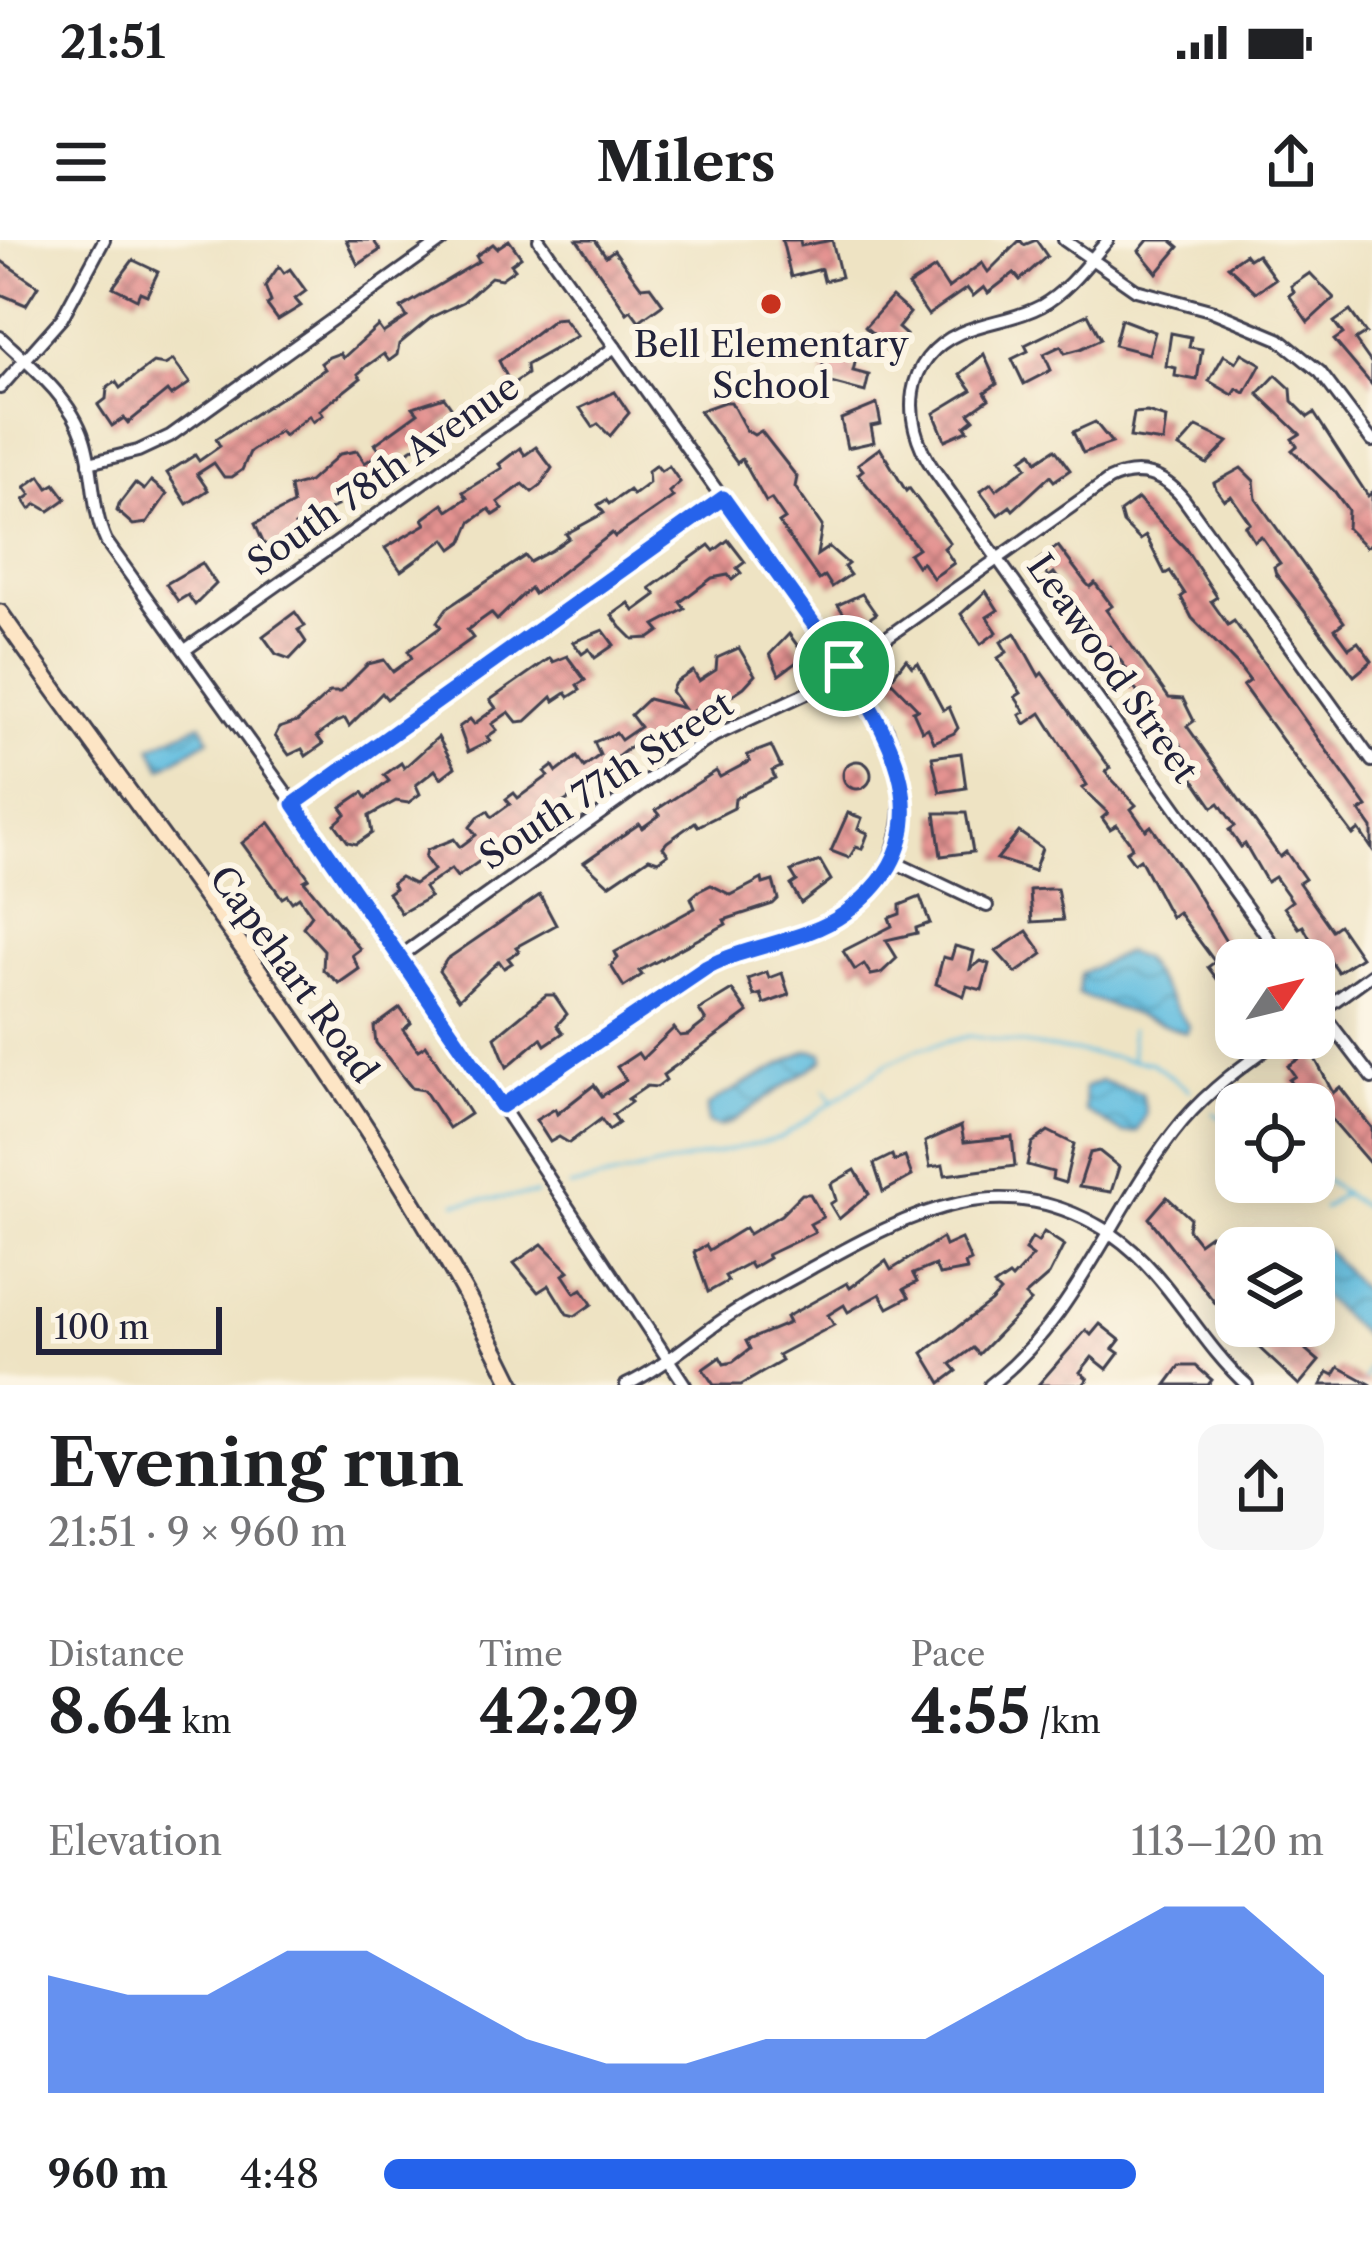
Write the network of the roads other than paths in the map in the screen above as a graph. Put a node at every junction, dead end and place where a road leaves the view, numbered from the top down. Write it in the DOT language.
graph roads {
  1 [pos="104,240"];
  2 [pos="442,240"];
  3 [pos="539,240"];
  4 [pos="1064,240"];
  5 [pos="1108,240"];
  6 [pos="1089,262"];
  7 [pos="0,337"];
  8 [pos="615,347"];
  9 [pos="26,362"];
  10 [pos="0,388"];
  11 [pos="1372,441"];
  12 [pos="89,463"];
  13 [pos="723,498"];
  14 [pos="998,558"];
  15 [pos="0,614"];
  16 [pos="185,650"];
  17 [pos="844,666"];
  18 [pos="1372,760"];
  19 [pos="294,804"];
  20 [pos="890,860"];
  21 [pos="987,906"];
  22 [pos="1269,939"];
  23 [pos="402,955"];
  24 [pos="1372,974"];
  25 [pos="1335,998"];
  26 [pos="1335,1033"];
  27 [pos="1252,1059"];
  28 [pos="1372,1078"];
  29 [pos="502,1106"];
  30 [pos="1109,1233"];
  31 [pos="667,1360"];
  32 [pos="513,1385"];
  33 [pos="626,1385"];
  34 [pos="685,1385"];
  35 [pos="990,1385"];
  36 [pos="1247,1385"];
  1 -- 9 [label="street"];
  2 -- 12 [label="street"];
  3 -- 8 [label="street"];
  4 -- 6 [label="street"];
  5 -- 6 [label="street"];
  6 -- 11 [label="street"];
  6 -- 14 [label="street, Leawood Street"];
  7 -- 9 [label="street"];
  8 -- 13 [label="street"];
  8 -- 16 [label="street, South 78th Avenue"];
  9 -- 10 [label="street"];
  9 -- 12 [label="street"];
  12 -- 16 [label="street"];
  13 -- 17 [label="street"];
  13 -- 19 [label="street"];
  14 -- 17 [label="street, South 77th Street"];
  14 -- 18 [label="street, South 77th Street"];
  14 -- 22 [label="street, Leawood Street"];
  15 -- 32 [label="street, Capehart Road"];
  16 -- 19 [label="street"];
  17 -- 20 [label="street"];
  17 -- 23 [label="street, South 77th Street"];
  19 -- 23 [label="street"];
  20 -- 21 [label="street"];
  20 -- 29 [label="street"];
  23 -- 29 [label="street"];
  24 -- 25 [label="street"];
  26 -- 28 [label="street"];
  27 -- 30 [label="street"];
  29 -- 31 [label="street"];
  30 -- 31 [label="street"];
  30 -- 35 [label="street"];
  30 -- 36 [label="street"];
  31 -- 33 [label="street"];
  31 -- 34 [label="street"];
}
